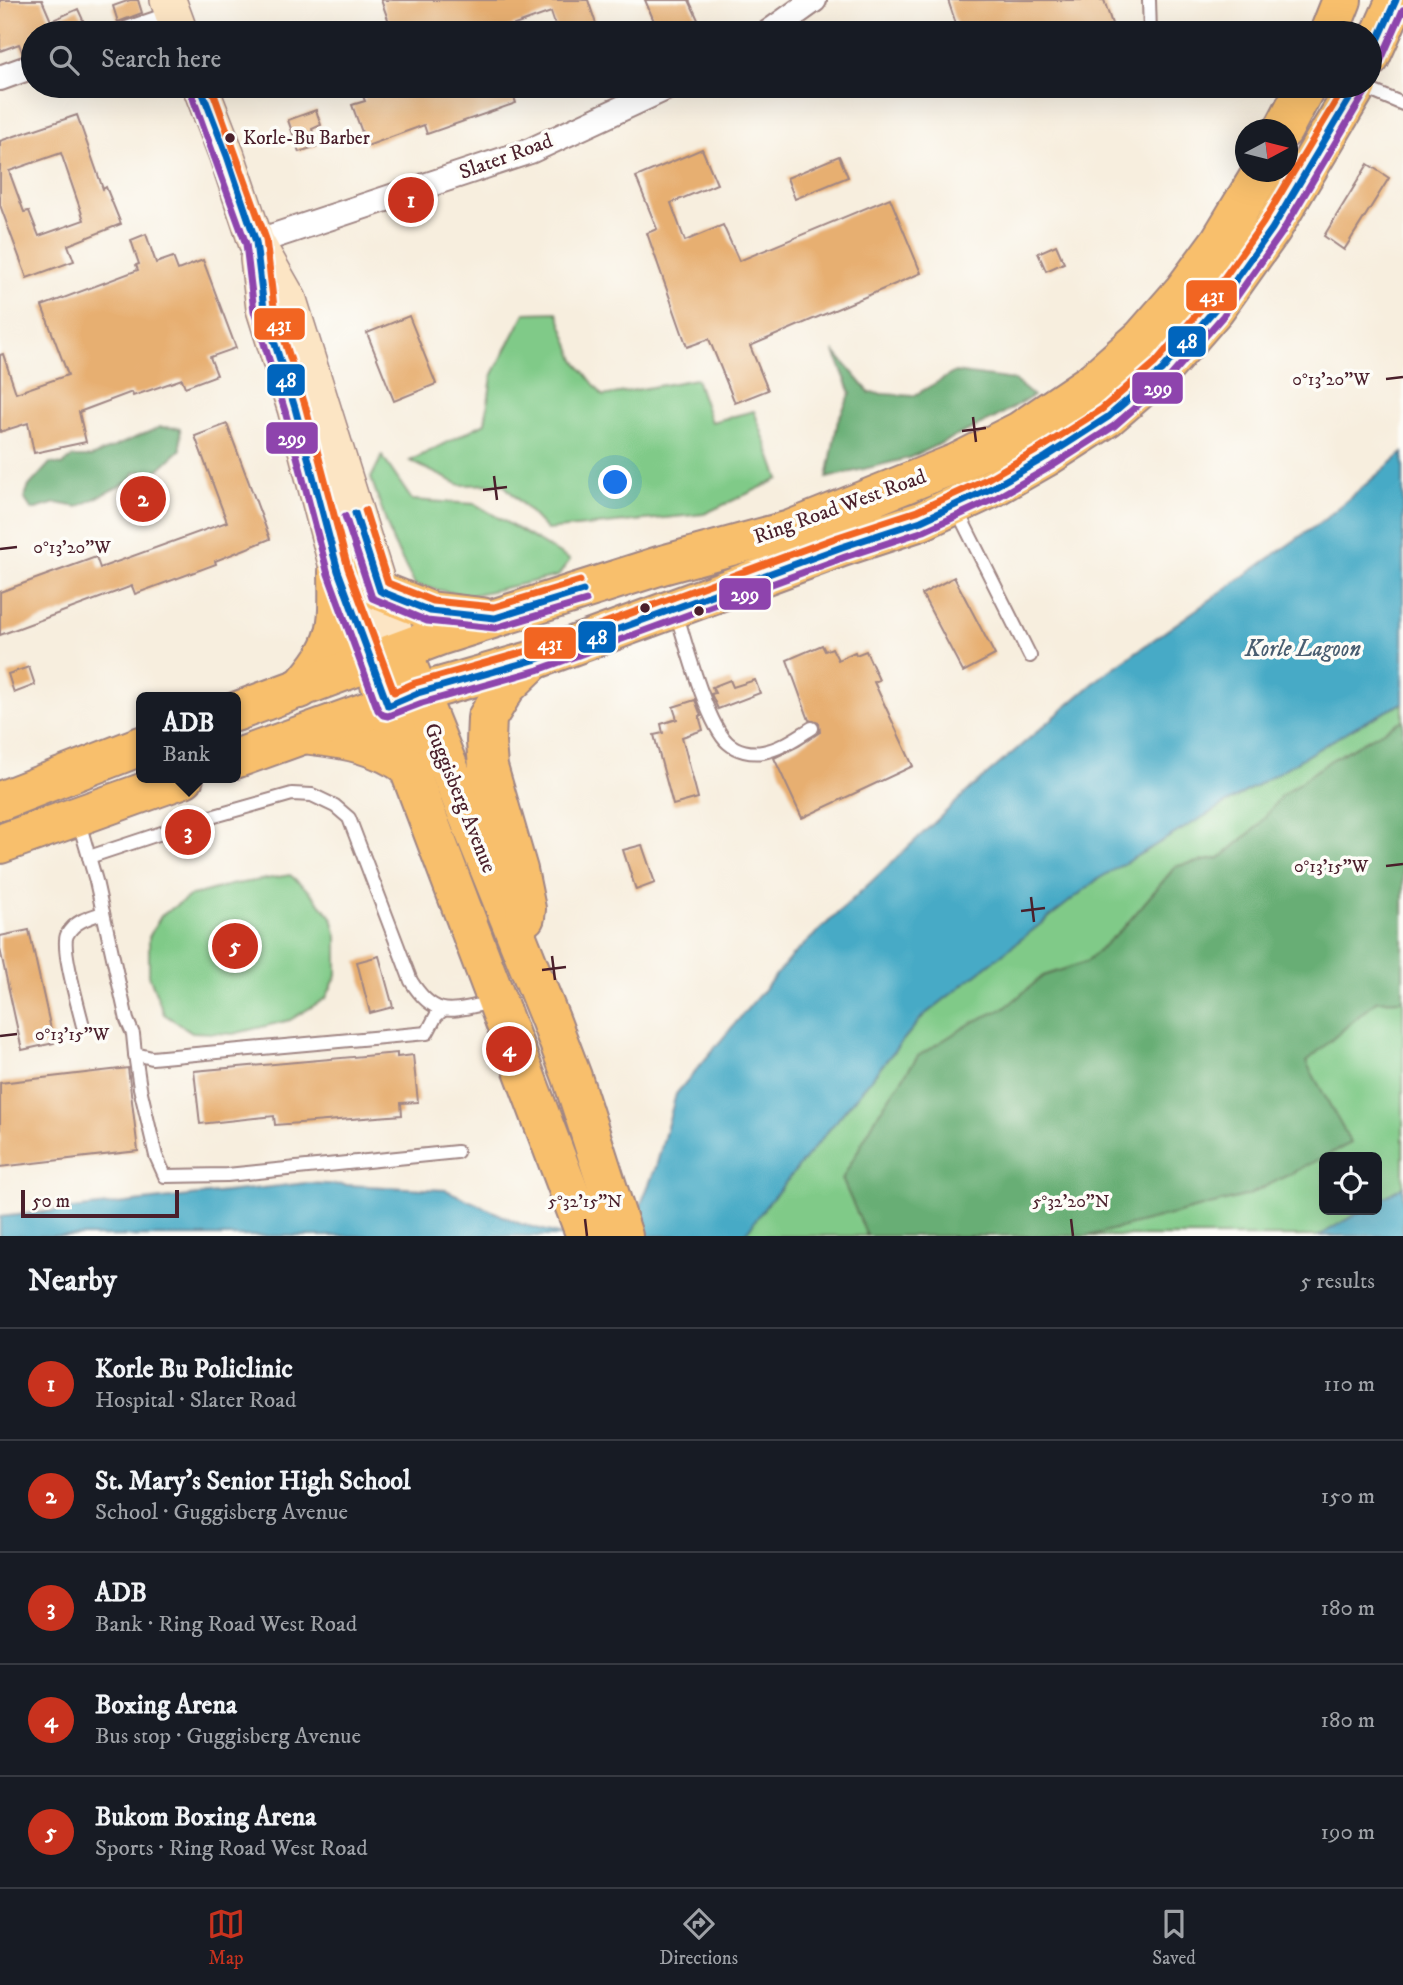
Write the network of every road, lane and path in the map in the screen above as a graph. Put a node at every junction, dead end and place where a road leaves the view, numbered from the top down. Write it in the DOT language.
graph roads {
  1 [pos="814,0"];
  2 [pos="1149,0"];
  3 [pos="1342,0"];
  4 [pos="1396,0"];
  5 [pos="785,21"];
  6 [pos="1150,21"];
  7 [pos="1334,21"];
  8 [pos="1382,31"];
  9 [pos="21,70"];
  10 [pos="0,78"];
  11 [pos="1382,96"];
  12 [pos="205,98"];
  13 [pos="644,98"];
  14 [pos="1300,98"];
  15 [pos="1351,98"];
  16 [pos="1403,104"];
  17 [pos="1289,119"];
  18 [pos="1256,182"];
  19 [pos="256,242"];
  20 [pos="954,505"];
  21 [pos="790,530"];
  22 [pos="338,571"];
  23 [pos="380,591"];
  24 [pos="674,609"];
  25 [pos="495,618"];
  26 [pos="1030,656"];
  27 [pos="534,660"];
  28 [pos="398,678"];
  29 [pos="300,689"];
  30 [pos="241,710"];
  31 [pos="812,728"];
  32 [pos="305,735"];
  33 [pos="136,748"];
  34 [pos="241,758"];
  35 [pos="408,766"];
  36 [pos="170,783"];
  37 [pos="0,801"];
  38 [pos="77,816"];
  39 [pos="0,844"];
  40 [pos="89,857"];
  41 [pos="103,913"];
  42 [pos="498,1002"];
  43 [pos="443,1010"];
  44 [pos="550,1019"];
  45 [pos="83,1026"];
  46 [pos="135,1054"];
  47 [pos="457,1152"];
  48 [pos="602,1228"];
  1 -- 5 [label="street"];
  2 -- 6 [label="lane"];
  3 -- 7 [label="main road"];
  4 -- 8 [label="main road"];
  9 -- 10 [label="street"];
  11 -- 16 [label="lane"];
  12 -- 19 [label="main road, Guggisberg Avenue"];
  13 -- 19 [label="street, Slater Road"];
  14 -- 17 [label="main road"];
  15 -- 20 [label="main road, Ring Road West Road"];
  18 -- 21 [label="main road, Ring Road West Road"];
  19 -- 22 [label="main road, Guggisberg Avenue"];
  19 -- 23 [label="main road, Guggisberg Avenue"];
  20 -- 24 [label="main road, Ring Road West Road"];
  20 -- 26 [label="lane"];
  21 -- 25 [label="main road, Ring Road West Road"];
  21 -- 28 [label="main road"];
  22 -- 28 [label="main road, Guggisberg Avenue"];
  22 -- 29 [label="main road"];
  23 -- 25 [label="main road"];
  23 -- 28 [label="main road, Guggisberg Avenue"];
  24 -- 27 [label="main road, Ring Road West Road"];
  24 -- 31 [label="lane"];
  25 -- 28 [label="main road, Ring Road West Road"];
  27 -- 28 [label="main road, Ring Road West Road"];
  27 -- 44 [label="main road"];
  28 -- 29 [label="main road, Ring Road West Road"];
  28 -- 32 [label="main road, Ring Road West Road"];
  28 -- 35 [label="main road, Guggisberg Avenue"];
  28 -- 44 [label="main road, Guggisberg Avenue"];
  29 -- 30 [label="main road, Ring Road West Road"];
  32 -- 34 [label="main road, Ring Road West Road"];
  32 -- 35 [label="main road"];
  33 -- 37 [label="main road"];
  35 -- 42 [label="main road, Guggisberg Avenue"];
  36 -- 38 [label="main road"];
  38 -- 39 [label="main road"];
  38 -- 40 [label="lane"];
  40 -- 41 [label="lane"];
  40 -- 43 [label="lane"];
  41 -- 45 [label="lane"];
  41 -- 46 [label="lane"];
  42 -- 43 [label="lane"];
  42 -- 48 [label="main road, Guggisberg Avenue"];
  43 -- 46 [label="lane"];
  44 -- 48 [label="main road, Guggisberg Avenue"];
  46 -- 47 [label="lane"];
}
